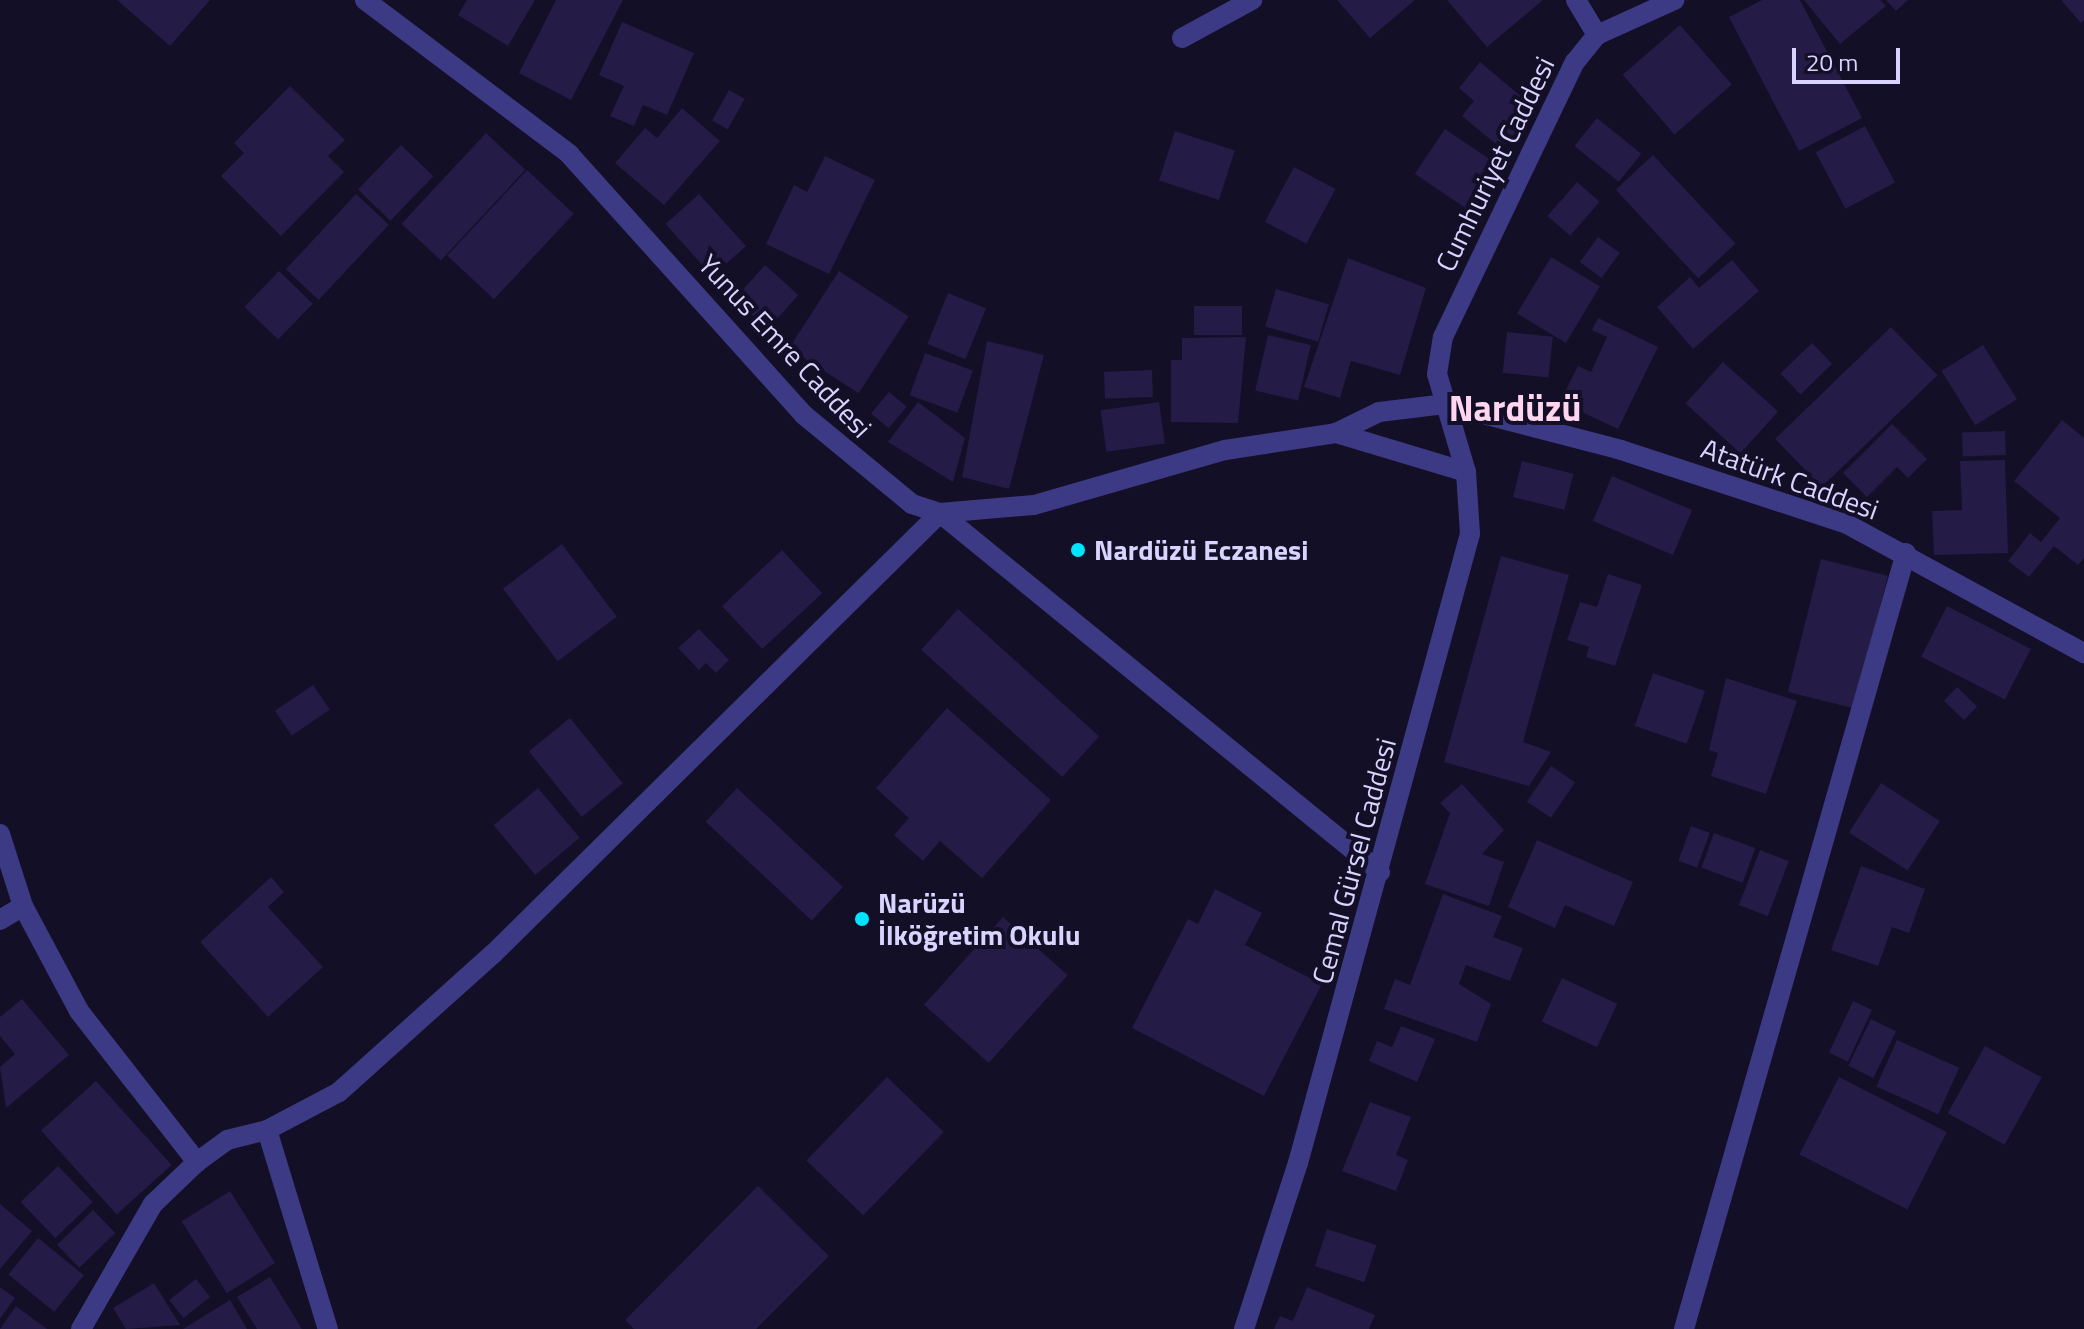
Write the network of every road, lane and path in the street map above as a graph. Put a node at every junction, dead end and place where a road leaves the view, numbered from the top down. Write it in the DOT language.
graph roads {
  1 [pos="365,0"];
  2 [pos="1252,0"];
  3 [pos="1576,0"];
  4 [pos="1674,0"];
  5 [pos="1597,35"];
  6 [pos="1182,38"];
  7 [pos="1445,404"];
  8 [pos="1336,433"];
  9 [pos="1466,472"];
  10 [pos="940,513"];
  11 [pos="1906,553"];
  12 [pos="2084,653"];
  13 [pos="0,834"];
  14 [pos="1380,872"];
  15 [pos="23,906"];
  16 [pos="0,920"];
  17 [pos="267,1130"];
  18 [pos="197,1162"];
  19 [pos="81,1329"];
  20 [pos="328,1329"];
  21 [pos="1244,1329"];
  22 [pos="1684,1329"];
  1 -- 10 [label="street, Yunus Emre Caddesi"];
  2 -- 6 [label="street"];
  3 -- 5 [label="street"];
  4 -- 5 [label="street"];
  5 -- 7 [label="street, Cumhuriyet Caddesi"];
  7 -- 8 [label="street"];
  7 -- 9 [label="street, Cemal Gürsel Caddesi"];
  7 -- 11 [label="street, Atatürk Caddesi"];
  8 -- 9 [label="street"];
  8 -- 10 [label="street, Yunus Emre Caddesi"];
  9 -- 14 [label="street, Cemal Gürsel Caddesi"];
  10 -- 14 [label="street"];
  10 -- 17 [label="street"];
  11 -- 12 [label="street, Atatürk Caddesi"];
  11 -- 22 [label="street"];
  13 -- 15 [label="street"];
  14 -- 21 [label="street, Cemal Gürsel Caddesi"];
  15 -- 16 [label="street"];
  15 -- 18 [label="street"];
  17 -- 18 [label="street"];
  17 -- 20 [label="street"];
  18 -- 19 [label="street"];
}
